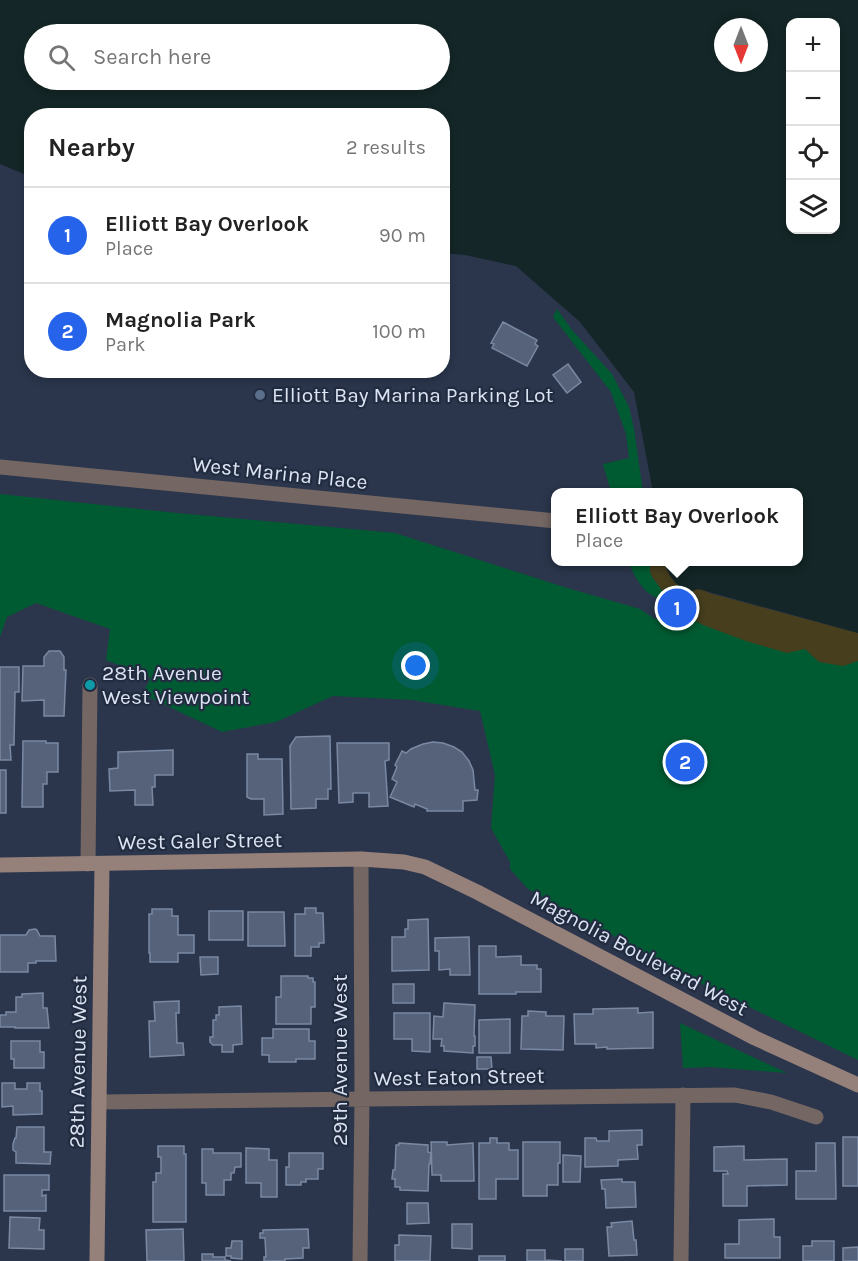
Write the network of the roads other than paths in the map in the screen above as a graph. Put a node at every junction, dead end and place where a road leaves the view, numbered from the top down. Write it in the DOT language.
graph roads {
  1 [pos="0,467"];
  2 [pos="551,521"];
  3 [pos="90,685"];
  4 [pos="361,859"];
  5 [pos="400,862"];
  6 [pos="95,864"];
  7 [pos="0,865"];
  8 [pos="858,1085"];
  9 [pos="683,1095"];
  10 [pos="362,1099"];
  11 [pos="99,1102"];
  12 [pos="816,1117"];
  13 [pos="97,1261"];
  14 [pos="360,1261"];
  15 [pos="681,1261"];
  1 -- 2 [label="street, West Marina Place"];
  3 -- 6 [label="street, 28th Avenue West"];
  4 -- 5 [label="main road, West Galer Street"];
  4 -- 6 [label="main road, West Galer Street"];
  4 -- 10 [label="street, 29th Avenue West"];
  5 -- 8 [label="main road, Magnolia Boulevard West"];
  6 -- 7 [label="main road, West Galer Street"];
  6 -- 11 [label="main road, 28th Avenue West"];
  9 -- 10 [label="street, West Eaton Street"];
  9 -- 12 [label="street, West Eaton Street"];
  9 -- 15 [label="street"];
  10 -- 11 [label="street, West Eaton Street"];
  10 -- 14 [label="street, 29th Avenue West"];
  11 -- 13 [label="main road, 28th Avenue West"];
}
